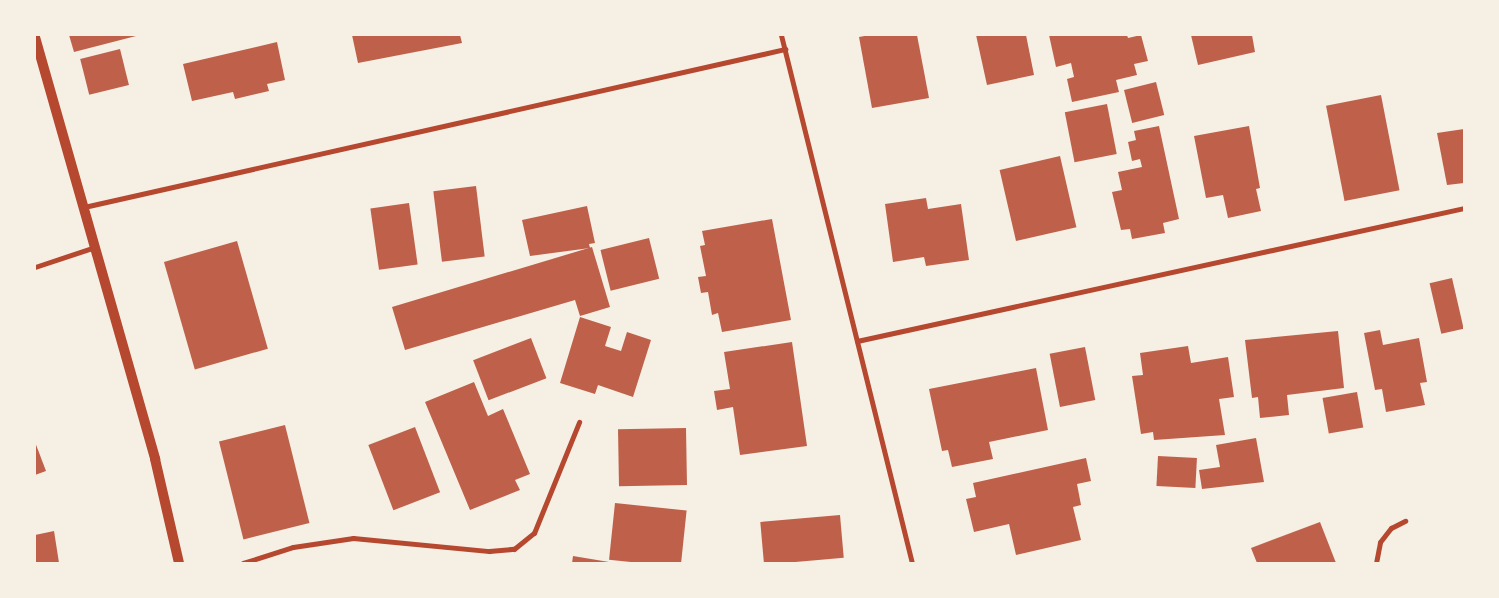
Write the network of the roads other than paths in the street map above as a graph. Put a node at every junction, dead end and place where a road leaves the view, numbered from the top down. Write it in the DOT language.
graph roads {
  1 [pos="781,35"];
  2 [pos="35,37"];
  3 [pos="784,49"];
  4 [pos="84,207"];
  5 [pos="1464,208"];
  6 [pos="95,247"];
  7 [pos="35,267"];
  8 [pos="857,342"];
  9 [pos="579,422"];
  10 [pos="1405,521"];
  11 [pos="179,563"];
  12 [pos="243,563"];
  13 [pos="912,563"];
  14 [pos="1376,563"];
  1 -- 3 [label="street"];
  2 -- 4 [label="main road"];
  3 -- 4 [label="street"];
  3 -- 8 [label="street"];
  4 -- 6 [label="main road"];
  5 -- 8 [label="street"];
  6 -- 7 [label="street"];
  6 -- 11 [label="main road"];
  8 -- 13 [label="street"];
  9 -- 12 [label="street"];
  10 -- 14 [label="street"];
}
